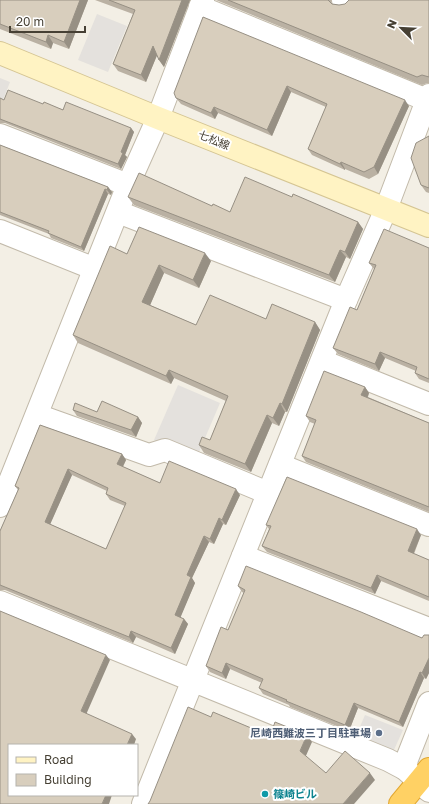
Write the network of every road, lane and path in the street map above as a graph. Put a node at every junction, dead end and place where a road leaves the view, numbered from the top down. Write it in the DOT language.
graph roads {
  1 [pos="201,4"];
  2 [pos="0,53"];
  3 [pos="428,98"];
  4 [pos="158,118"];
  5 [pos="0,135"];
  6 [pos="128,185"];
  7 [pos="386,209"];
  8 [pos="118,212"];
  9 [pos="429,226"];
  10 [pos="0,231"];
  11 [pos="95,269"];
  12 [pos="346,300"];
  13 [pos="322,361"];
  14 [pos="429,404"];
  15 [pos="37,415"];
  16 [pos="280,465"];
  17 [pos="7,469"];
  18 [pos="268,493"];
  19 [pos="0,506"];
  20 [pos="429,525"];
  21 [pos="242,556"];
  22 [pos="0,602"];
  23 [pos="429,629"];
  24 [pos="192,681"];
  25 [pos="429,703"];
  26 [pos="420,778"];
  27 [pos="143,804"];
  28 [pos="400,804"];
  1 -- 3 [label="street"];
  1 -- 4 [label="street"];
  2 -- 4 [label="street, 七松線"];
  3 -- 7 [label="street"];
  4 -- 6 [label="street"];
  4 -- 7 [label="street, 七松線"];
  5 -- 6 [label="street"];
  6 -- 8 [label="street"];
  7 -- 9 [label="street, 七松線"];
  7 -- 12 [label="street"];
  8 -- 11 [label="street"];
  8 -- 12 [label="street"];
  10 -- 11 [label="street"];
  11 -- 15 [label="street"];
  12 -- 13 [label="street"];
  13 -- 14 [label="street"];
  13 -- 16 [label="street"];
  15 -- 17 [label="street"];
  15 -- 18 [label="street"];
  16 -- 18 [label="street"];
  16 -- 20 [label="street"];
  17 -- 19 [label="street"];
  18 -- 21 [label="street"];
  21 -- 23 [label="street"];
  21 -- 24 [label="street"];
  22 -- 24 [label="street"];
  24 -- 26 [label="street"];
  24 -- 27 [label="street"];
  25 -- 26 [label="street"];
  26 -- 28 [label="highway"];
}
